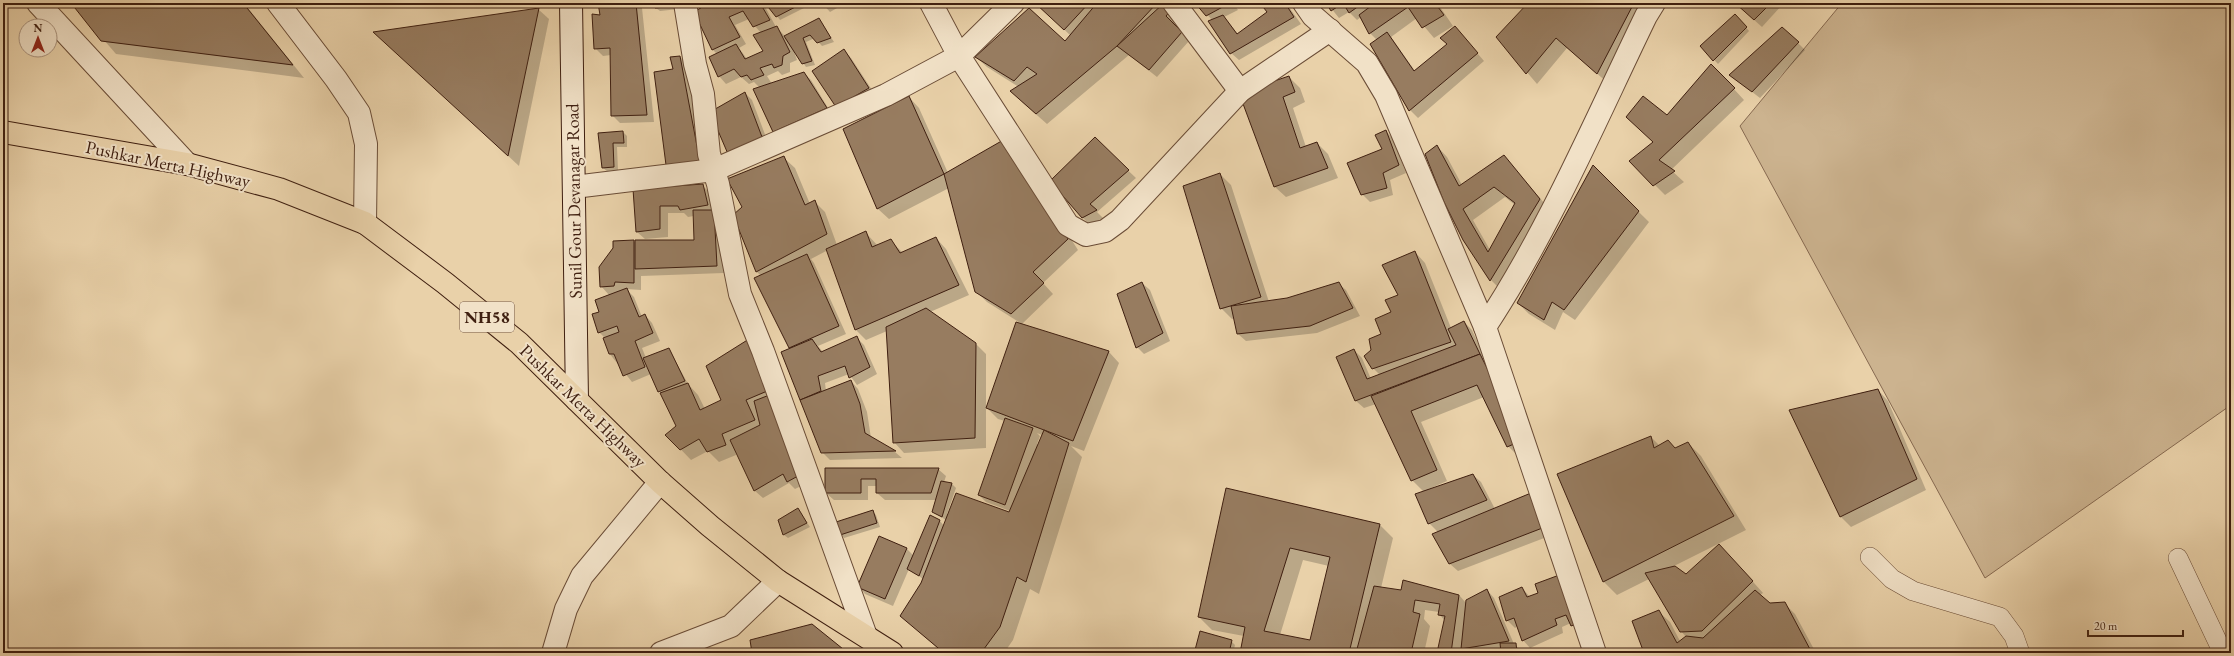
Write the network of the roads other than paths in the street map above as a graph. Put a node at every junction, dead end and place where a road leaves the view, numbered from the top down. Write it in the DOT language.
graph roads {
  1 [pos="38,3"];
  2 [pos="278,3"];
  3 [pos="571,3"];
  4 [pos="685,3"];
  5 [pos="931,3"];
  6 [pos="1013,3"];
  7 [pos="1174,3"];
  8 [pos="1304,3"];
  9 [pos="1645,7"];
  10 [pos="1330,30"];
  11 [pos="959,56"];
  12 [pos="1240,90"];
  13 [pos="3,132"];
  14 [pos="187,164"];
  15 [pos="714,170"];
  16 [pos="574,187"];
  17 [pos="366,223"];
  18 [pos="1485,328"];
  19 [pos="577,400"];
  20 [pos="660,482"];
  21 [pos="1870,556"];
  22 [pos="2178,558"];
  23 [pos="778,581"];
  24 [pos="866,636"];
  25 [pos="666,652"];
  26 [pos="553,653"];
  27 [pos="892,653"];
  28 [pos="1595,653"];
  29 [pos="2020,653"];
  30 [pos="2223,653"];
  1 -- 14 [label="street"];
  2 -- 17 [label="street"];
  3 -- 16 [label="street, Sunil Gour Devanagar Road"];
  4 -- 15 [label="street"];
  5 -- 11 [label="street"];
  6 -- 11 [label="street"];
  7 -- 12 [label="street"];
  8 -- 10 [label="street"];
  9 -- 18 [label="street"];
  10 -- 12 [label="street"];
  10 -- 18 [label="street"];
  11 -- 12 [label="street"];
  11 -- 15 [label="street"];
  13 -- 14 [label="highway, Pushkar Merta Highway / NH58"];
  14 -- 17 [label="highway, Pushkar Merta Highway / NH58"];
  15 -- 16 [label="street"];
  15 -- 24 [label="street"];
  16 -- 19 [label="street, Sunil Gour Devanagar Road"];
  17 -- 19 [label="highway, Pushkar Merta Highway / NH58"];
  18 -- 28 [label="street"];
  19 -- 20 [label="highway, Pushkar Merta Highway / NH58"];
  20 -- 23 [label="highway, Pushkar Merta Highway / NH58"];
  20 -- 26 [label="street"];
  21 -- 29 [label="lane"];
  22 -- 30 [label="lane"];
  23 -- 24 [label="highway, Pushkar Merta Highway / NH58"];
  23 -- 25 [label="street"];
  24 -- 27 [label="highway, Pushkar Merta Highway / NH58"];
}
